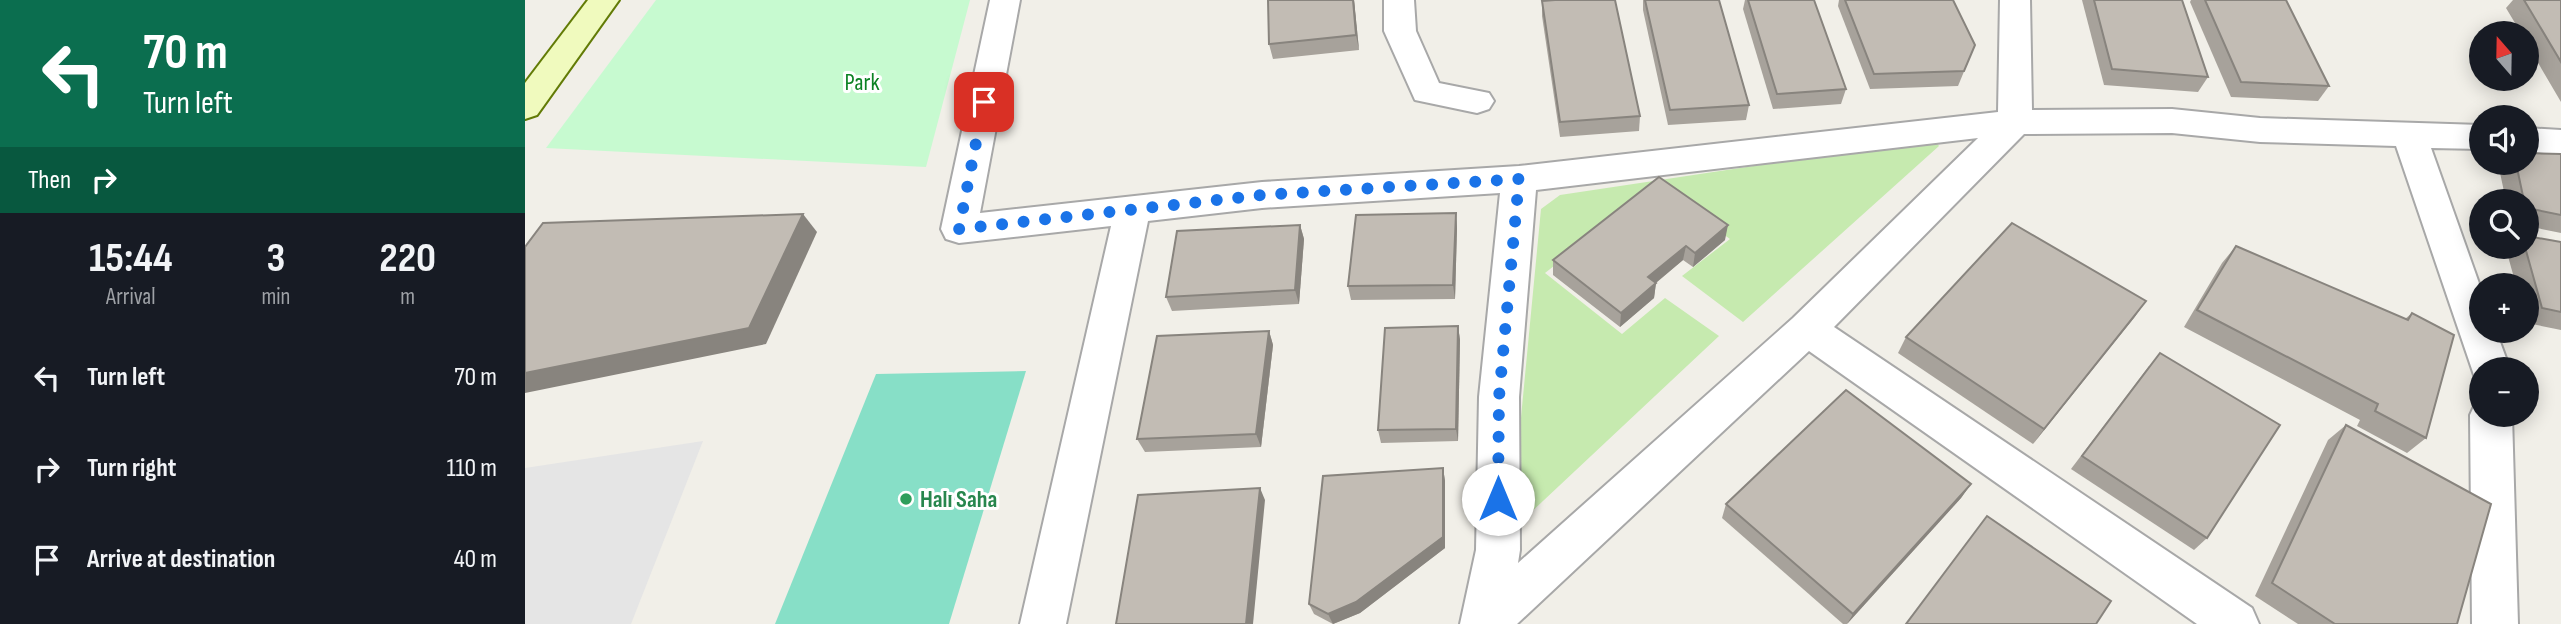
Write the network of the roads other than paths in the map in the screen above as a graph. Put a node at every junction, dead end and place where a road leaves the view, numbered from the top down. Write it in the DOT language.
graph roads {
  1 [pos="604,0"];
  2 [pos="1005,0"];
  3 [pos="1399,0"];
  4 [pos="2015,0"];
  5 [pos="1478,101"];
  6 [pos="527,103"];
  7 [pos="2015,122"];
  8 [pos="2409,134"];
  9 [pos="2469,136"];
  10 [pos="2539,141"];
  11 [pos="2561,142"];
  12 [pos="1519,179"];
  13 [pos="1133,209"];
  14 [pos="1807,329"];
  15 [pos="2486,357"];
  16 [pos="2491,427"];
  17 [pos="1043,624"];
  18 [pos="1484,624"];
  19 [pos="2236,624"];
  20 [pos="2495,624"];
  1 -- 6 [label="street"];
  2 -- 13 [label="street"];
  3 -- 5 [label="street"];
  4 -- 7 [label="street"];
  7 -- 8 [label="street"];
  7 -- 12 [label="street"];
  7 -- 14 [label="street"];
  8 -- 9 [label="street"];
  8 -- 15 [label="street"];
  10 -- 11 [label="street"];
  12 -- 13 [label="street"];
  12 -- 18 [label="street"];
  13 -- 17 [label="street"];
  14 -- 18 [label="street"];
  14 -- 19 [label="street"];
  16 -- 20 [label="street"];
}
